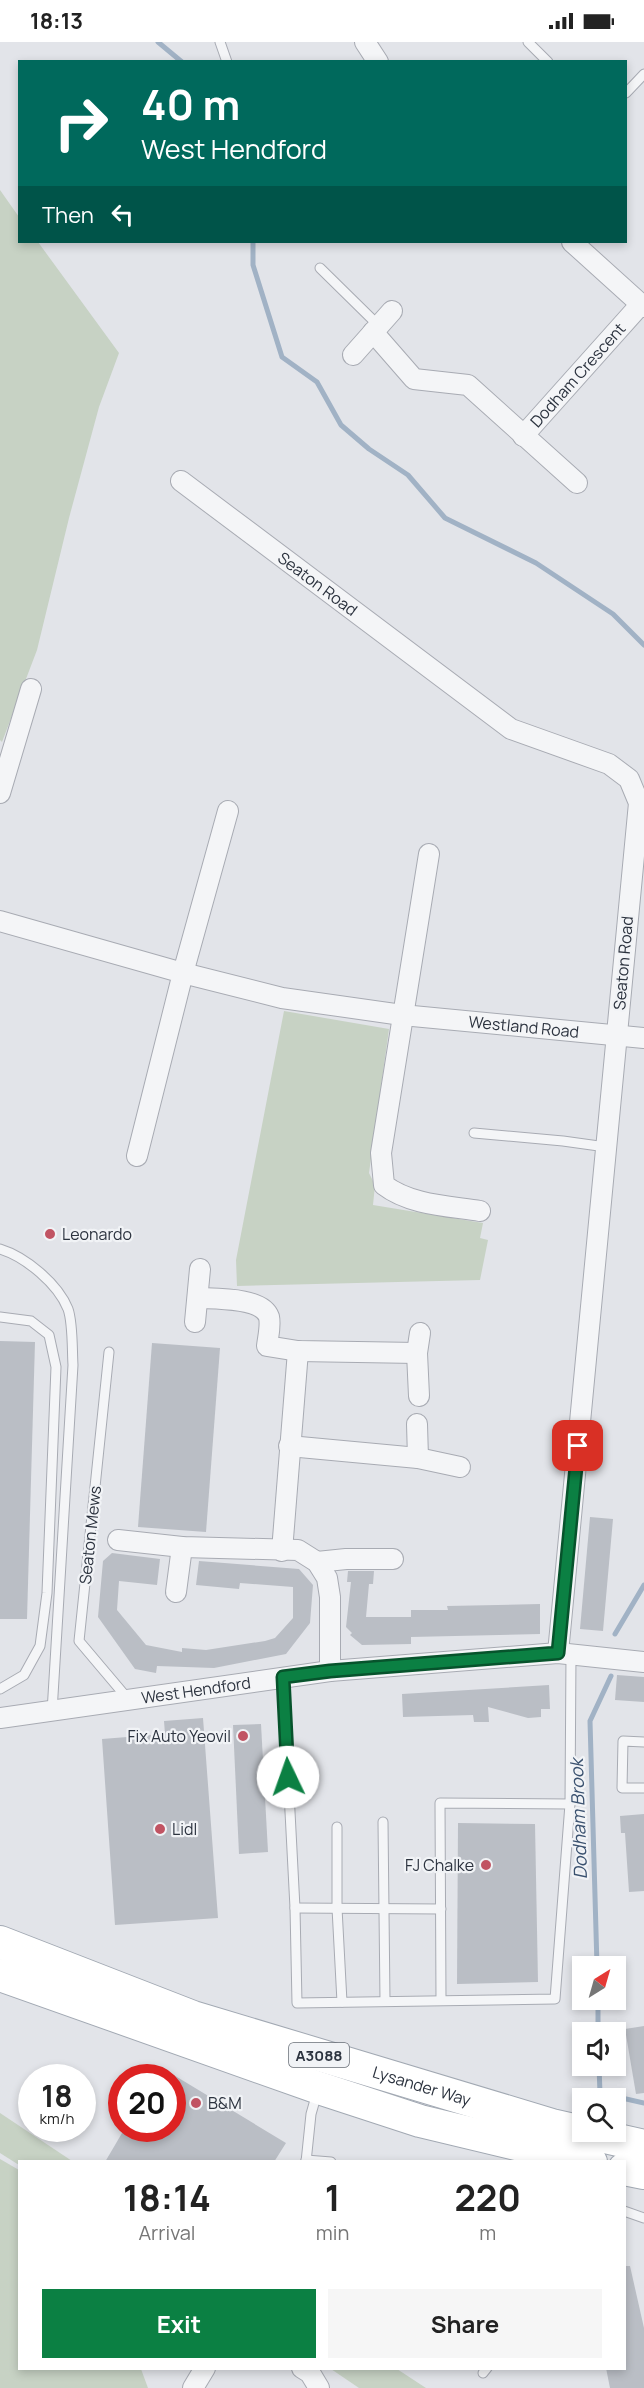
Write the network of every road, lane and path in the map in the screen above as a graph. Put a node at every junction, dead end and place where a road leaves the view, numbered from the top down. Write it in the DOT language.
graph roads {
  1 [pos="220,42"];
  2 [pos="365,42"];
  3 [pos="528,42"];
  4 [pos="226,60"];
  5 [pos="377,60"];
  6 [pos="546,60"];
  7 [pos="644,74"];
  8 [pos="627,92"];
  9 [pos="573,243"];
  10 [pos="320,268"];
  11 [pos="643,305"];
  12 [pos="381,323"];
  13 [pos="353,355"];
  14 [pos="523,436"];
  15 [pos="181,481"];
  16 [pos="577,483"];
  17 [pos="31,689"];
  18 [pos="0,793"];
  19 [pos="228,811"];
  20 [pos="429,854"];
  21 [pos="0,921"];
  22 [pos="183,973"];
  23 [pos="402,1016"];
  24 [pos="616,1037"];
  25 [pos="644,1038"];
  26 [pos="474,1133"];
  27 [pos="606,1147"];
  28 [pos="137,1155"];
  29 [pos="480,1211"];
  30 [pos="0,1249"];
  31 [pos="200,1269"];
  32 [pos="198,1298"];
  33 [pos="0,1317"];
  34 [pos="195,1322"];
  35 [pos="420,1333"];
  36 [pos="298,1351"];
  37 [pos="109,1352"];
  38 [pos="417,1353"];
  39 [pos="419,1396"];
  40 [pos="417,1424"];
  41 [pos="289,1446"];
  42 [pos="418,1458"];
  43 [pos="460,1467"];
  44 [pos="118,1540"];
  45 [pos="182,1547"];
  46 [pos="282,1551"];
  47 [pos="393,1559"];
  48 [pos="316,1562"];
  49 [pos="176,1592"];
  50 [pos="565,1654"];
  51 [pos="644,1662"];
  52 [pos="330,1671"];
  53 [pos="283,1677"];
  54 [pos="0,1689"];
  55 [pos="129,1700"];
  56 [pos="52,1712"];
  57 [pos="0,1718"];
  58 [pos="644,1742"];
  59 [pos="644,1788"];
  60 [pos="570,1804"];
  61 [pos="382,1822"];
  62 [pos="337,1827"];
  63 [pos="295,1908"];
  64 [pos="337,1908"];
  65 [pos="384,1908"];
  66 [pos="441,1909"];
  67 [pos="0,1942"];
  68 [pos="0,1975"];
  69 [pos="441,2000"];
  70 [pos="385,2001"];
  71 [pos="342,2002"];
  72 [pos="319,2088"];
  73 [pos="644,2145"];
  74 [pos="306,2160"];
  75 [pos="583,2160"];
  76 [pos="626,2169"];
  77 [pos="644,2173"];
  78 [pos="626,2212"];
  79 [pos="644,2218"];
  80 [pos="204,2370"];
  81 [pos="305,2370"];
  82 [pos="193,2388"];
  83 [pos="319,2388"];
  1 -- 4 [label="lane"];
  2 -- 5 [label="street"];
  3 -- 6 [label="lane"];
  7 -- 8 [label="lane"];
  9 -- 11 [label="street"];
  10 -- 12 [label="lane"];
  11 -- 14 [label="street, Dodham Crescent"];
  12 -- 13 [label="street"];
  12 -- 14 [label="street, Dodham Crescent"];
  14 -- 16 [label="street"];
  15 -- 24 [label="street, Seaton Road"];
  17 -- 18 [label="street"];
  19 -- 22 [label="street"];
  20 -- 23 [label="street"];
  21 -- 22 [label="street, Westland Road"];
  22 -- 23 [label="street, Westland Road"];
  22 -- 28 [label="street"];
  23 -- 24 [label="street, Westland Road"];
  23 -- 29 [label="street"];
  24 -- 25 [label="street, Westland Road"];
  24 -- 27 [label="street, Seaton Road"];
  26 -- 27 [label="lane"];
  27 -- 50 [label="street, Seaton Road"];
  30 -- 56 [label="lane"];
  31 -- 32 [label="street"];
  32 -- 34 [label="street"];
  32 -- 36 [label="street"];
  33 -- 54 [label="lane"];
  35 -- 38 [label="street"];
  36 -- 38 [label="street"];
  36 -- 41 [label="street"];
  37 -- 55 [label="lane, Seaton Mews"];
  38 -- 39 [label="street"];
  40 -- 42 [label="street"];
  41 -- 42 [label="street"];
  41 -- 46 [label="street"];
  42 -- 43 [label="street"];
  44 -- 45 [label="street"];
  45 -- 46 [label="street"];
  45 -- 49 [label="street"];
  46 -- 48 [label="street"];
  47 -- 48 [label="street"];
  48 -- 52 [label="street"];
  50 -- 51 [label="street, West Hendford"];
  50 -- 52 [label="street, West Hendford"];
  50 -- 60 [label="lane"];
  52 -- 53 [label="street, West Hendford"];
  53 -- 55 [label="street, West Hendford"];
  53 -- 63 [label="lane"];
  55 -- 56 [label="street, West Hendford"];
  56 -- 57 [label="street, West Hendford"];
  58 -- 59 [label="lane"];
  60 -- 66 [label="lane"];
  60 -- 69 [label="lane"];
  61 -- 65 [label="lane"];
  62 -- 64 [label="lane"];
  63 -- 64 [label="lane"];
  63 -- 71 [label="lane"];
  64 -- 65 [label="lane"];
  64 -- 71 [label="lane"];
  65 -- 66 [label="lane"];
  65 -- 70 [label="lane"];
  66 -- 69 [label="lane"];
  67 -- 73 [label="main road, Lysander Way / A3088"];
  68 -- 72 [label="main road, Lysander Way / A3088"];
  69 -- 70 [label="lane"];
  70 -- 71 [label="lane"];
  72 -- 74 [label="lane"];
  72 -- 75 [label="main road, Lysander Way / A3088"];
  76 -- 77 [label="main road"];
  78 -- 79 [label="lane"];
  80 -- 82 [label="street"];
  81 -- 83 [label="street"];
}
